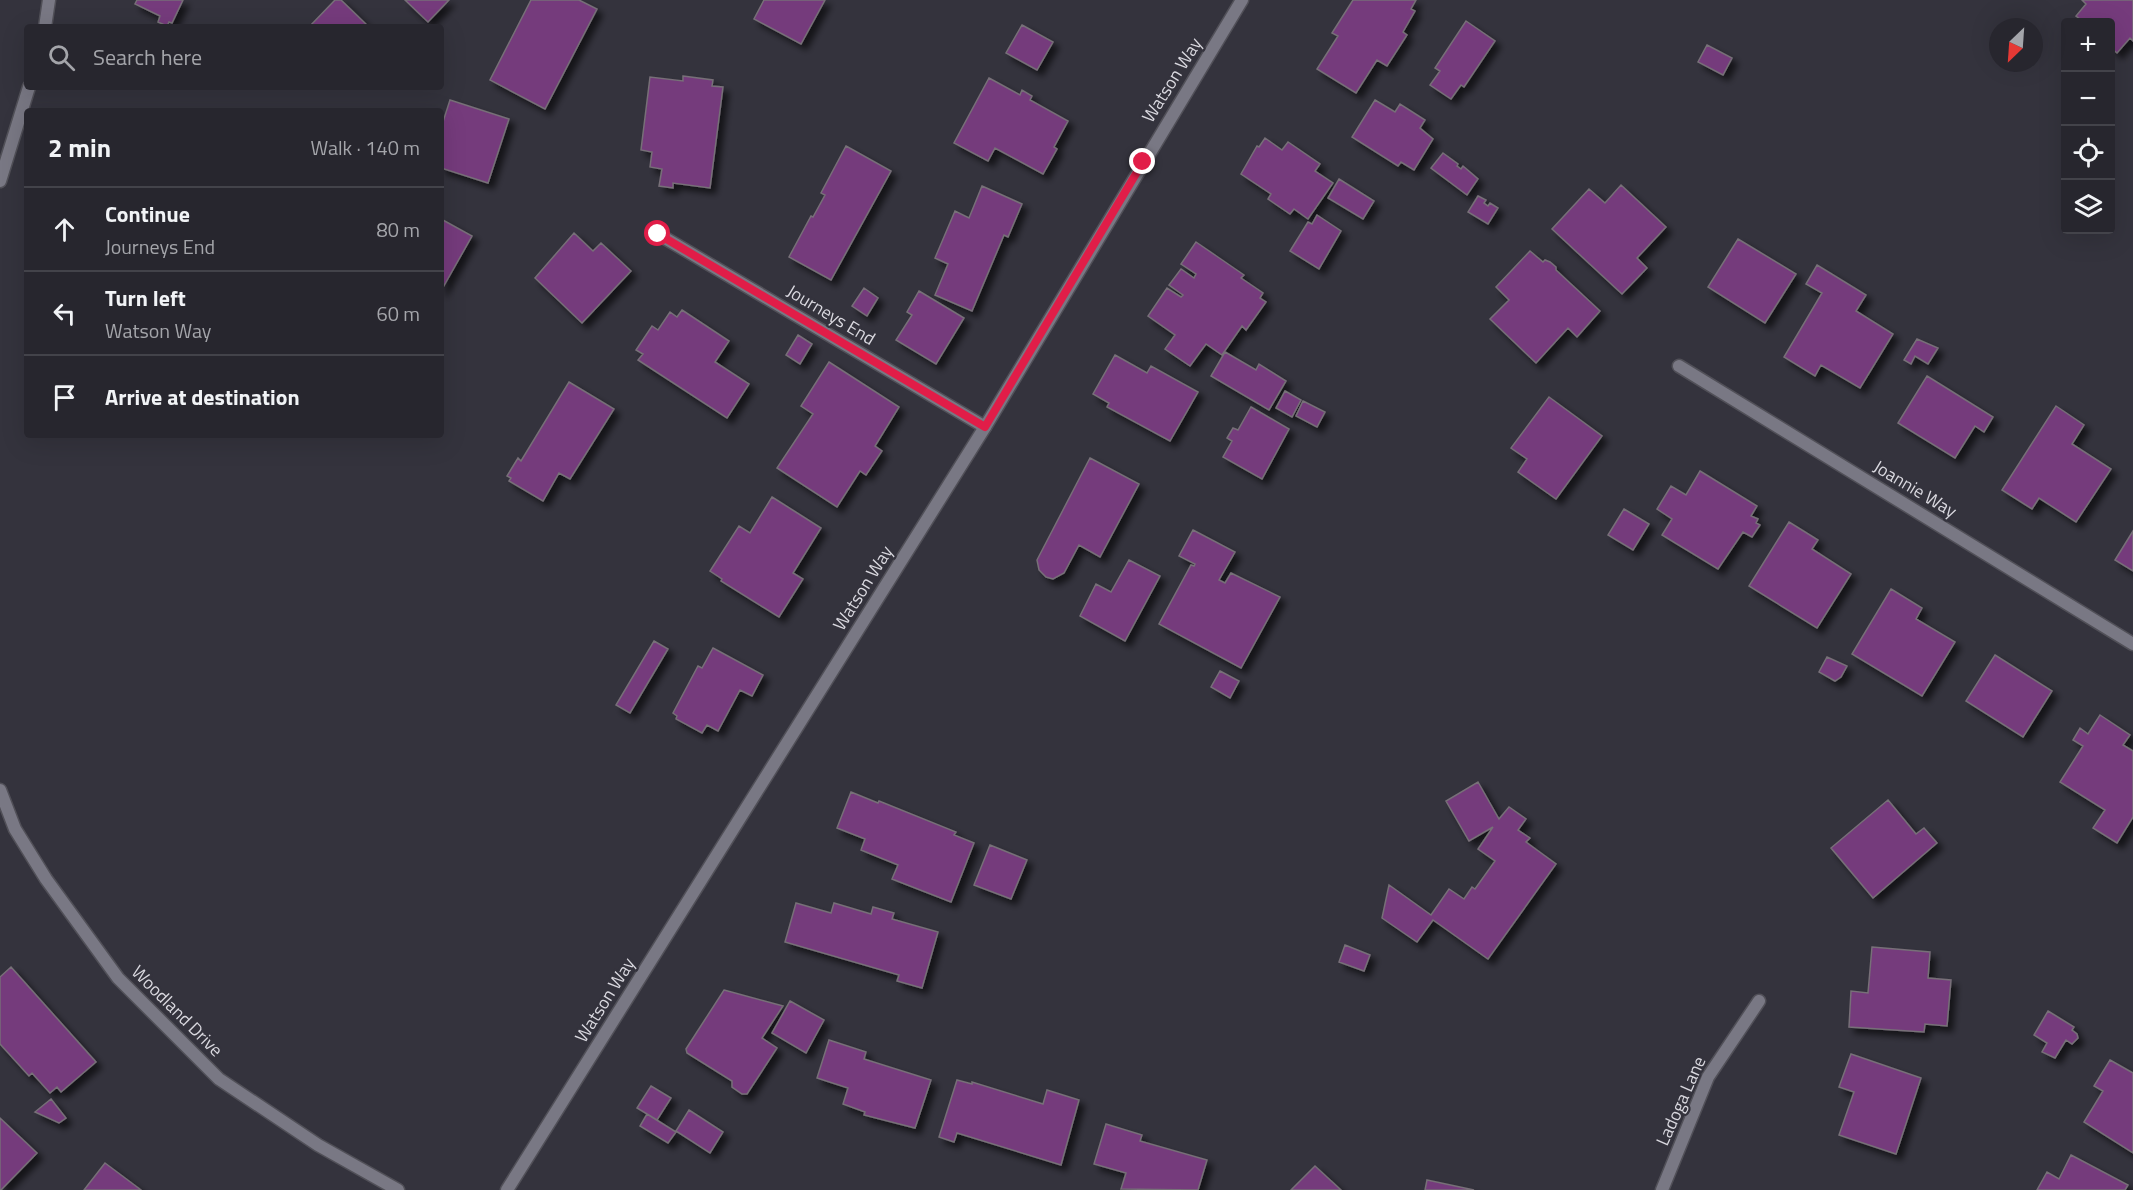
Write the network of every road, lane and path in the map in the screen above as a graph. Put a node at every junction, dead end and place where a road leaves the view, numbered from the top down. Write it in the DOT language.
graph roads {
  1 [pos="49,0"];
  2 [pos="1242,0"];
  3 [pos="45,24"];
  4 [pos="27,90"];
  5 [pos="0,181"];
  6 [pos="658,234"];
  7 [pos="1679,366"];
  8 [pos="985,427"];
  9 [pos="2133,644"];
  10 [pos="0,790"];
  11 [pos="1759,1000"];
  12 [pos="398,1190"];
  13 [pos="507,1190"];
  14 [pos="1662,1190"];
  1 -- 3 [label="street"];
  2 -- 8 [label="street, Watson Way"];
  4 -- 5 [label="street"];
  6 -- 8 [label="street, Journeys End"];
  7 -- 9 [label="street, Joannie Way"];
  8 -- 13 [label="street, Watson Way"];
  10 -- 12 [label="street, Woodland Drive"];
  11 -- 14 [label="street, Ladoga Lane"];
}
